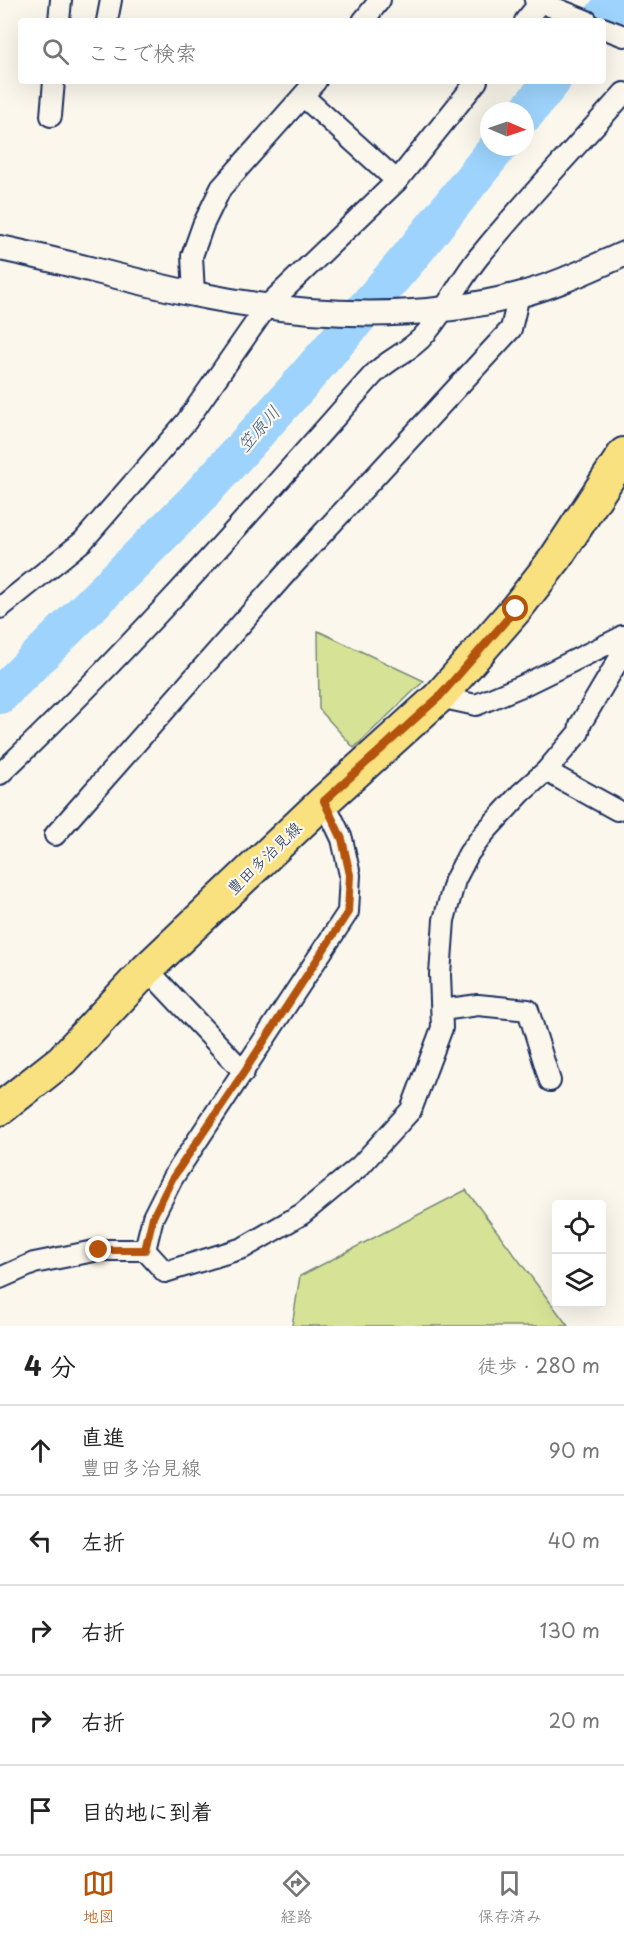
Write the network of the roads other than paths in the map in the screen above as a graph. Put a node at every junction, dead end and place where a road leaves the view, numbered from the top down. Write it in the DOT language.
graph roads {
  1 [pos="61,0"];
  2 [pos="111,0"];
  3 [pos="380,0"];
  4 [pos="539,1"];
  5 [pos="59,18"];
  6 [pos="108,18"];
  7 [pos="365,18"];
  8 [pos="527,18"];
  9 [pos="580,18"];
  10 [pos="606,29"];
  11 [pos="624,36"];
  12 [pos="54,84"];
  13 [pos="314,84"];
  14 [pos="475,84"];
  15 [pos="624,93"];
  16 [pos="304,97"];
  17 [pos="51,116"];
  18 [pos="397,181"];
  19 [pos="0,248"];
  20 [pos="624,254"];
  21 [pos="194,294"];
  22 [pos="519,295"];
  23 [pos="267,306"];
  24 [pos="446,309"];
  25 [pos="624,454"];
  26 [pos="0,608"];
  27 [pos="623,636"];
  28 [pos="439,697"];
  29 [pos="546,771"];
  30 [pos="0,774"];
  31 [pos="324,801"];
  32 [pos="617,810"];
  33 [pos="55,835"];
  34 [pos="147,969"];
  35 [pos="442,1010"];
  36 [pos="244,1072"];
  37 [pos="550,1081"];
  38 [pos="0,1109"];
  39 [pos="145,1250"];
  40 [pos="0,1278"];
  1 -- 5 [label="street"];
  2 -- 6 [label="street"];
  3 -- 7 [label="street"];
  4 -- 8 [label="street"];
  4 -- 9 [label="street"];
  10 -- 11 [label="street"];
  12 -- 17 [label="street"];
  13 -- 16 [label="street"];
  14 -- 18 [label="street"];
  15 -- 24 [label="street"];
  16 -- 18 [label="street"];
  16 -- 21 [label="street"];
  18 -- 23 [label="street"];
  19 -- 21 [label="street"];
  20 -- 22 [label="street"];
  21 -- 23 [label="street"];
  22 -- 24 [label="street"];
  22 -- 33 [label="street"];
  23 -- 24 [label="street"];
  23 -- 26 [label="street"];
  24 -- 30 [label="street"];
  25 -- 28 [label="main road, 豊田多治見線"];
  27 -- 28 [label="street"];
  27 -- 29 [label="street"];
  28 -- 31 [label="main road, 豊田多治見線"];
  29 -- 32 [label="street"];
  29 -- 35 [label="street"];
  31 -- 34 [label="main road, 豊田多治見線"];
  31 -- 36 [label="street"];
  34 -- 36 [label="street"];
  34 -- 38 [label="main road, 豊田多治見線"];
  35 -- 37 [label="street"];
  35 -- 39 [label="street"];
  36 -- 39 [label="street"];
  39 -- 40 [label="street"];
}
